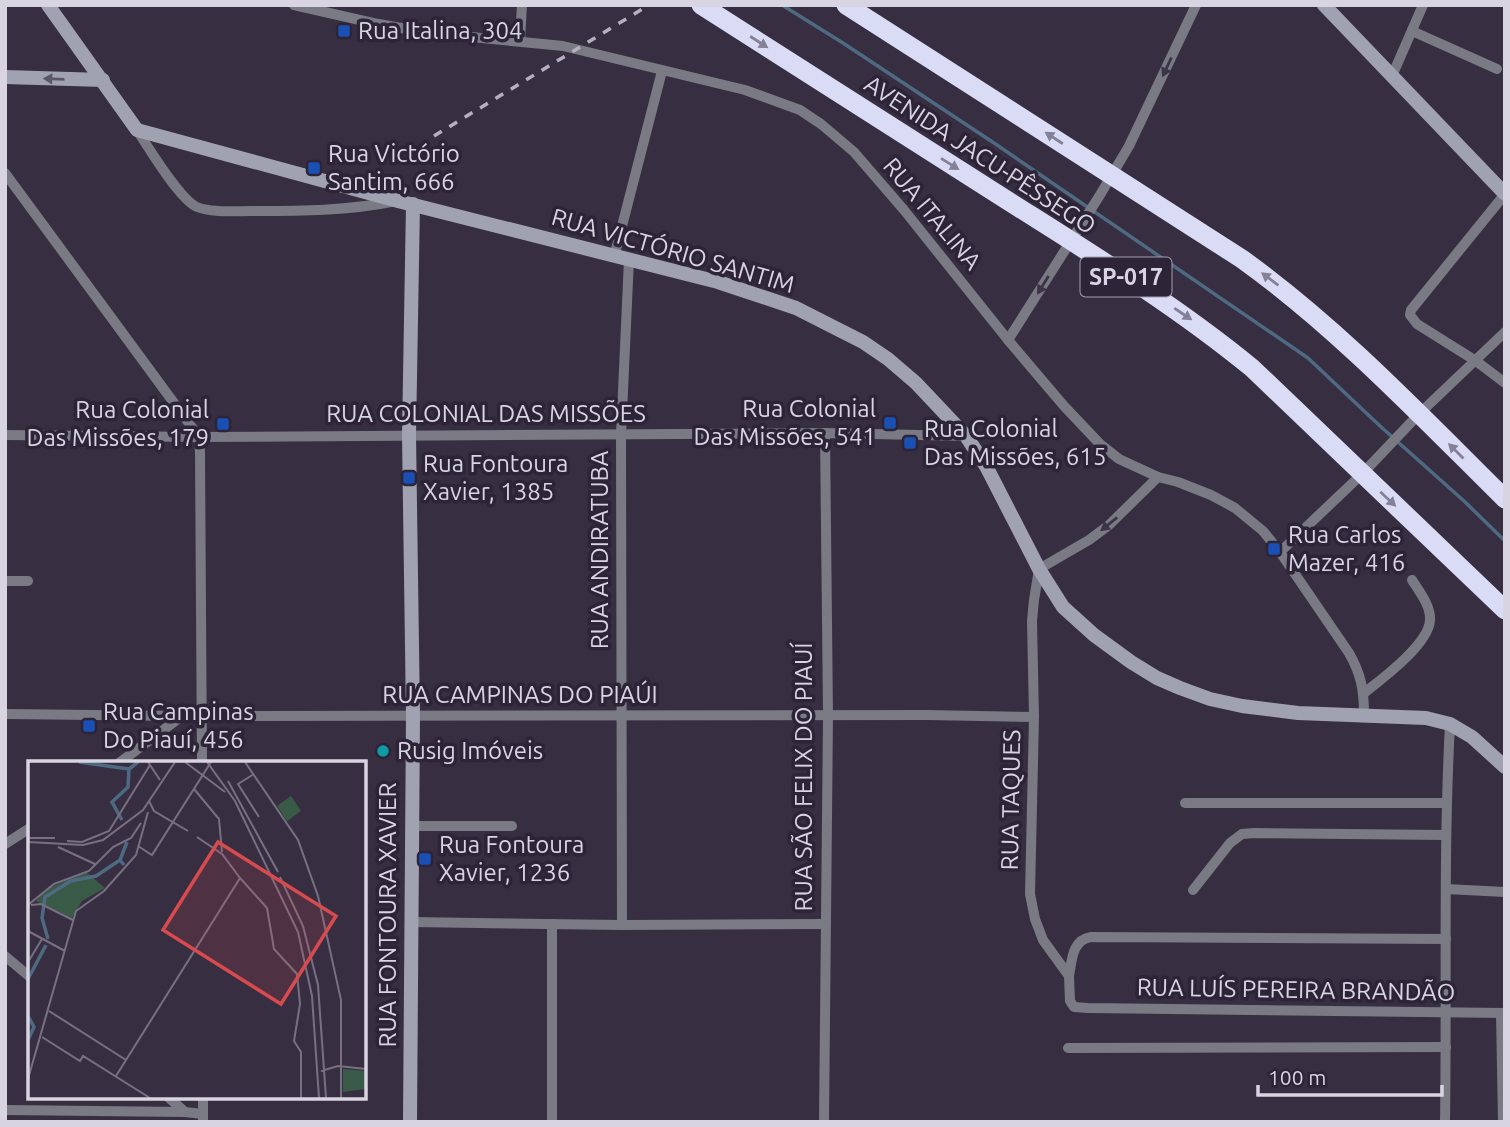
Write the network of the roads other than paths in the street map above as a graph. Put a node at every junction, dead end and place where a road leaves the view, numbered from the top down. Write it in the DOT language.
graph roads {
  1 [pos="48,5"];
  2 [pos="294,5"];
  3 [pos="522,5"];
  4 [pos="701,5"];
  5 [pos="846,5"];
  6 [pos="1195,5"];
  7 [pos="1324,5"];
  8 [pos="1423,5"];
  9 [pos="1412,31"];
  10 [pos="520,41"];
  11 [pos="1497,69"];
  12 [pos="662,71"];
  13 [pos="1392,76"];
  14 [pos="5,77"];
  15 [pos="103,80"];
  16 [pos="138,130"];
  17 [pos="5,173"];
  18 [pos="1111,175"];
  19 [pos="1505,194"];
  20 [pos="406,203"];
  21 [pos="1074,236"];
  22 [pos="614,257"];
  23 [pos="629,259"];
  24 [pos="1505,332"];
  25 [pos="1008,340"];
  26 [pos="1476,361"];
  27 [pos="1505,383"];
  28 [pos="1414,420"];
  29 [pos="7,433"];
  30 [pos="825,433"];
  31 [pos="409,435"];
  32 [pos="621,435"];
  33 [pos="966,436"];
  34 [pos="199,437"];
  35 [pos="1364,471"];
  36 [pos="1158,477"];
  37 [pos="1505,499"];
  38 [pos="1280,552"];
  39 [pos="1039,569"];
  40 [pos="1412,580"];
  41 [pos="5,581"];
  42 [pos="28,581"];
  43 [pos="1505,610"];
  44 [pos="1364,693"];
  45 [pos="5,714"];
  46 [pos="202,715"];
  47 [pos="828,715"];
  48 [pos="1364,715"];
  49 [pos="182,716"];
  50 [pos="412,716"];
  51 [pos="621,716"];
  52 [pos="1034,717"];
  53 [pos="1450,724"];
  54 [pos="122,761"];
  55 [pos="202,761"];
  56 [pos="1505,767"];
  57 [pos="1185,803"];
  58 [pos="1446,803"];
  59 [pos="412,826"];
  60 [pos="512,826"];
  61 [pos="28,829"];
  62 [pos="1446,835"];
  63 [pos="5,844"];
  64 [pos="1446,889"];
  65 [pos="1193,890"];
  66 [pos="1505,892"];
  67 [pos="411,922"];
  68 [pos="552,924"];
  69 [pos="622,925"];
  70 [pos="825,925"];
  71 [pos="1446,939"];
  72 [pos="5,956"];
  73 [pos="28,975"];
  74 [pos="1069,976"];
  75 [pos="1088,1008"];
  76 [pos="1447,1013"];
  77 [pos="1503,1013"];
  78 [pos="1446,1047"];
  79 [pos="1068,1048"];
  80 [pos="170,1099"];
  81 [pos="203,1099"];
  82 [pos="5,1110"];
  83 [pos="185,1112"];
  84 [pos="93,1116"];
  85 [pos="203,1118"];
  86 [pos="410,1122"];
  87 [pos="552,1122"];
  88 [pos="824,1122"];
  89 [pos="1445,1122"];
  90 [pos="1503,1122"];
  1 -- 15 [label="street, RUA VICTÓRIO SANTIM"];
  2 -- 10 [label="street, RUA ITALINA"];
  3 -- 10 [label="street"];
  4 -- 21 [label="highway, AVENIDA JACU-PÊSSEGO / SP-017, one-way"];
  18 -- 5 [label="highway, one-way"];
  6 -- 18 [label="street, one-way"];
  7 -- 13 [label="street"];
  8 -- 9 [label="street"];
  9 -- 11 [label="street"];
  9 -- 13 [label="street"];
  10 -- 12 [label="street, RUA ITALINA"];
  12 -- 22 [label="street"];
  12 -- 25 [label="street, RUA ITALINA"];
  13 -- 19 [label="street"];
  15 -- 14 [label="street, one-way"];
  15 -- 16 [label="street, RUA VICTÓRIO SANTIM"];
  16 -- 20 [label="street, RUA VICTÓRIO SANTIM"];
  16 -- 20 [label="street, RUA VICTÓRIO SANTIM"];
  17 -- 34 [label="street"];
  18 -- 21 [label="street"];
  28 -- 18 [label="highway, one-way"];
  19 -- 26 [label="street"];
  20 -- 22 [label="street, RUA VICTÓRIO SANTIM"];
  20 -- 31 [label="street, RUA FONTOURA XAVIER"];
  21 -- 25 [label="street, one-way"];
  21 -- 35 [label="highway, AVENIDA JACU-PÊSSEGO / SP-017, one-way"];
  22 -- 23 [label="street, RUA VICTÓRIO SANTIM"];
  23 -- 32 [label="street, RUA ANDIRATUBA"];
  23 -- 33 [label="street, RUA VICTÓRIO SANTIM"];
  24 -- 26 [label="street"];
  25 -- 36 [label="street, RUA ITALINA"];
  26 -- 27 [label="street"];
  26 -- 28 [label="street"];
  28 -- 35 [label="street"];
  37 -- 28 [label="highway, one-way"];
  29 -- 34 [label="street, RUA COLONIAL DAS MISSÕES"];
  30 -- 32 [label="street, RUA COLONIAL DAS MISSÕES"];
  30 -- 33 [label="street, RUA COLONIAL DAS MISSÕES"];
  30 -- 47 [label="street, RUA SÃO FELIX DO PIAUÍ"];
  31 -- 32 [label="street, RUA COLONIAL DAS MISSÕES"];
  31 -- 34 [label="street, RUA COLONIAL DAS MISSÕES"];
  31 -- 50 [label="street, RUA FONTOURA XAVIER"];
  32 -- 51 [label="street, RUA ANDIRATUBA"];
  33 -- 39 [label="street, RUA VICTÓRIO SANTIM"];
  34 -- 46 [label="street"];
  35 -- 38 [label="street"];
  35 -- 43 [label="highway, AVENIDA JACU-PÊSSEGO / SP-017, one-way"];
  36 -- 38 [label="street, RUA ITALINA"];
  36 -- 39 [label="street, one-way"];
  38 -- 44 [label="street, RUA ITALINA"];
  39 -- 48 [label="street, RUA VICTÓRIO SANTIM"];
  39 -- 52 [label="street, RUA TAQUES"];
  40 -- 44 [label="street"];
  41 -- 42 [label="street"];
  44 -- 48 [label="street, RUA ITALINA"];
  45 -- 49 [label="street, RUA CAMPINAS DO PIAÚI"];
  46 -- 49 [label="street, RUA CAMPINAS DO PIAÚI"];
  46 -- 50 [label="street, RUA CAMPINAS DO PIAÚI"];
  46 -- 55 [label="street"];
  47 -- 51 [label="street, RUA CAMPINAS DO PIAÚI"];
  47 -- 52 [label="street, RUA CAMPINAS DO PIAÚI"];
  47 -- 70 [label="street, RUA SÃO FELIX DO PIAUÍ"];
  48 -- 53 [label="street, RUA VICTÓRIO SANTIM"];
  49 -- 54 [label="street"];
  50 -- 51 [label="street, RUA CAMPINAS DO PIAÚI"];
  50 -- 59 [label="street, RUA FONTOURA XAVIER"];
  51 -- 69 [label="street, RUA ANDIRATUBA"];
  52 -- 74 [label="street, RUA TAQUES"];
  53 -- 56 [label="street, RUA VICTÓRIO SANTIM"];
  53 -- 58 [label="street"];
  57 -- 58 [label="street"];
  58 -- 62 [label="street"];
  59 -- 60 [label="street"];
  59 -- 67 [label="street, RUA FONTOURA XAVIER"];
  61 -- 63 [label="street"];
  62 -- 64 [label="street"];
  62 -- 65 [label="street"];
  64 -- 66 [label="street"];
  64 -- 71 [label="street"];
  67 -- 68 [label="street"];
  67 -- 86 [label="street, RUA FONTOURA XAVIER"];
  68 -- 69 [label="street"];
  68 -- 87 [label="street"];
  69 -- 70 [label="street"];
  70 -- 88 [label="street, RUA SÃO FELIX DO PIAUÍ"];
  71 -- 74 [label="street"];
  71 -- 76 [label="street"];
  72 -- 73 [label="street"];
  74 -- 75 [label="street, RUA TAQUES"];
  75 -- 76 [label="street, RUA LUÍS PEREIRA BRANDÃO"];
  76 -- 77 [label="street, RUA LUÍS PEREIRA BRANDÃO"];
  76 -- 78 [label="street"];
  77 -- 90 [label="street"];
  78 -- 79 [label="street"];
  78 -- 89 [label="street"];
  80 -- 83 [label="street"];
  81 -- 85 [label="street"];
  82 -- 84 [label="street"];
  83 -- 84 [label="street"];
  83 -- 85 [label="street"];
}
